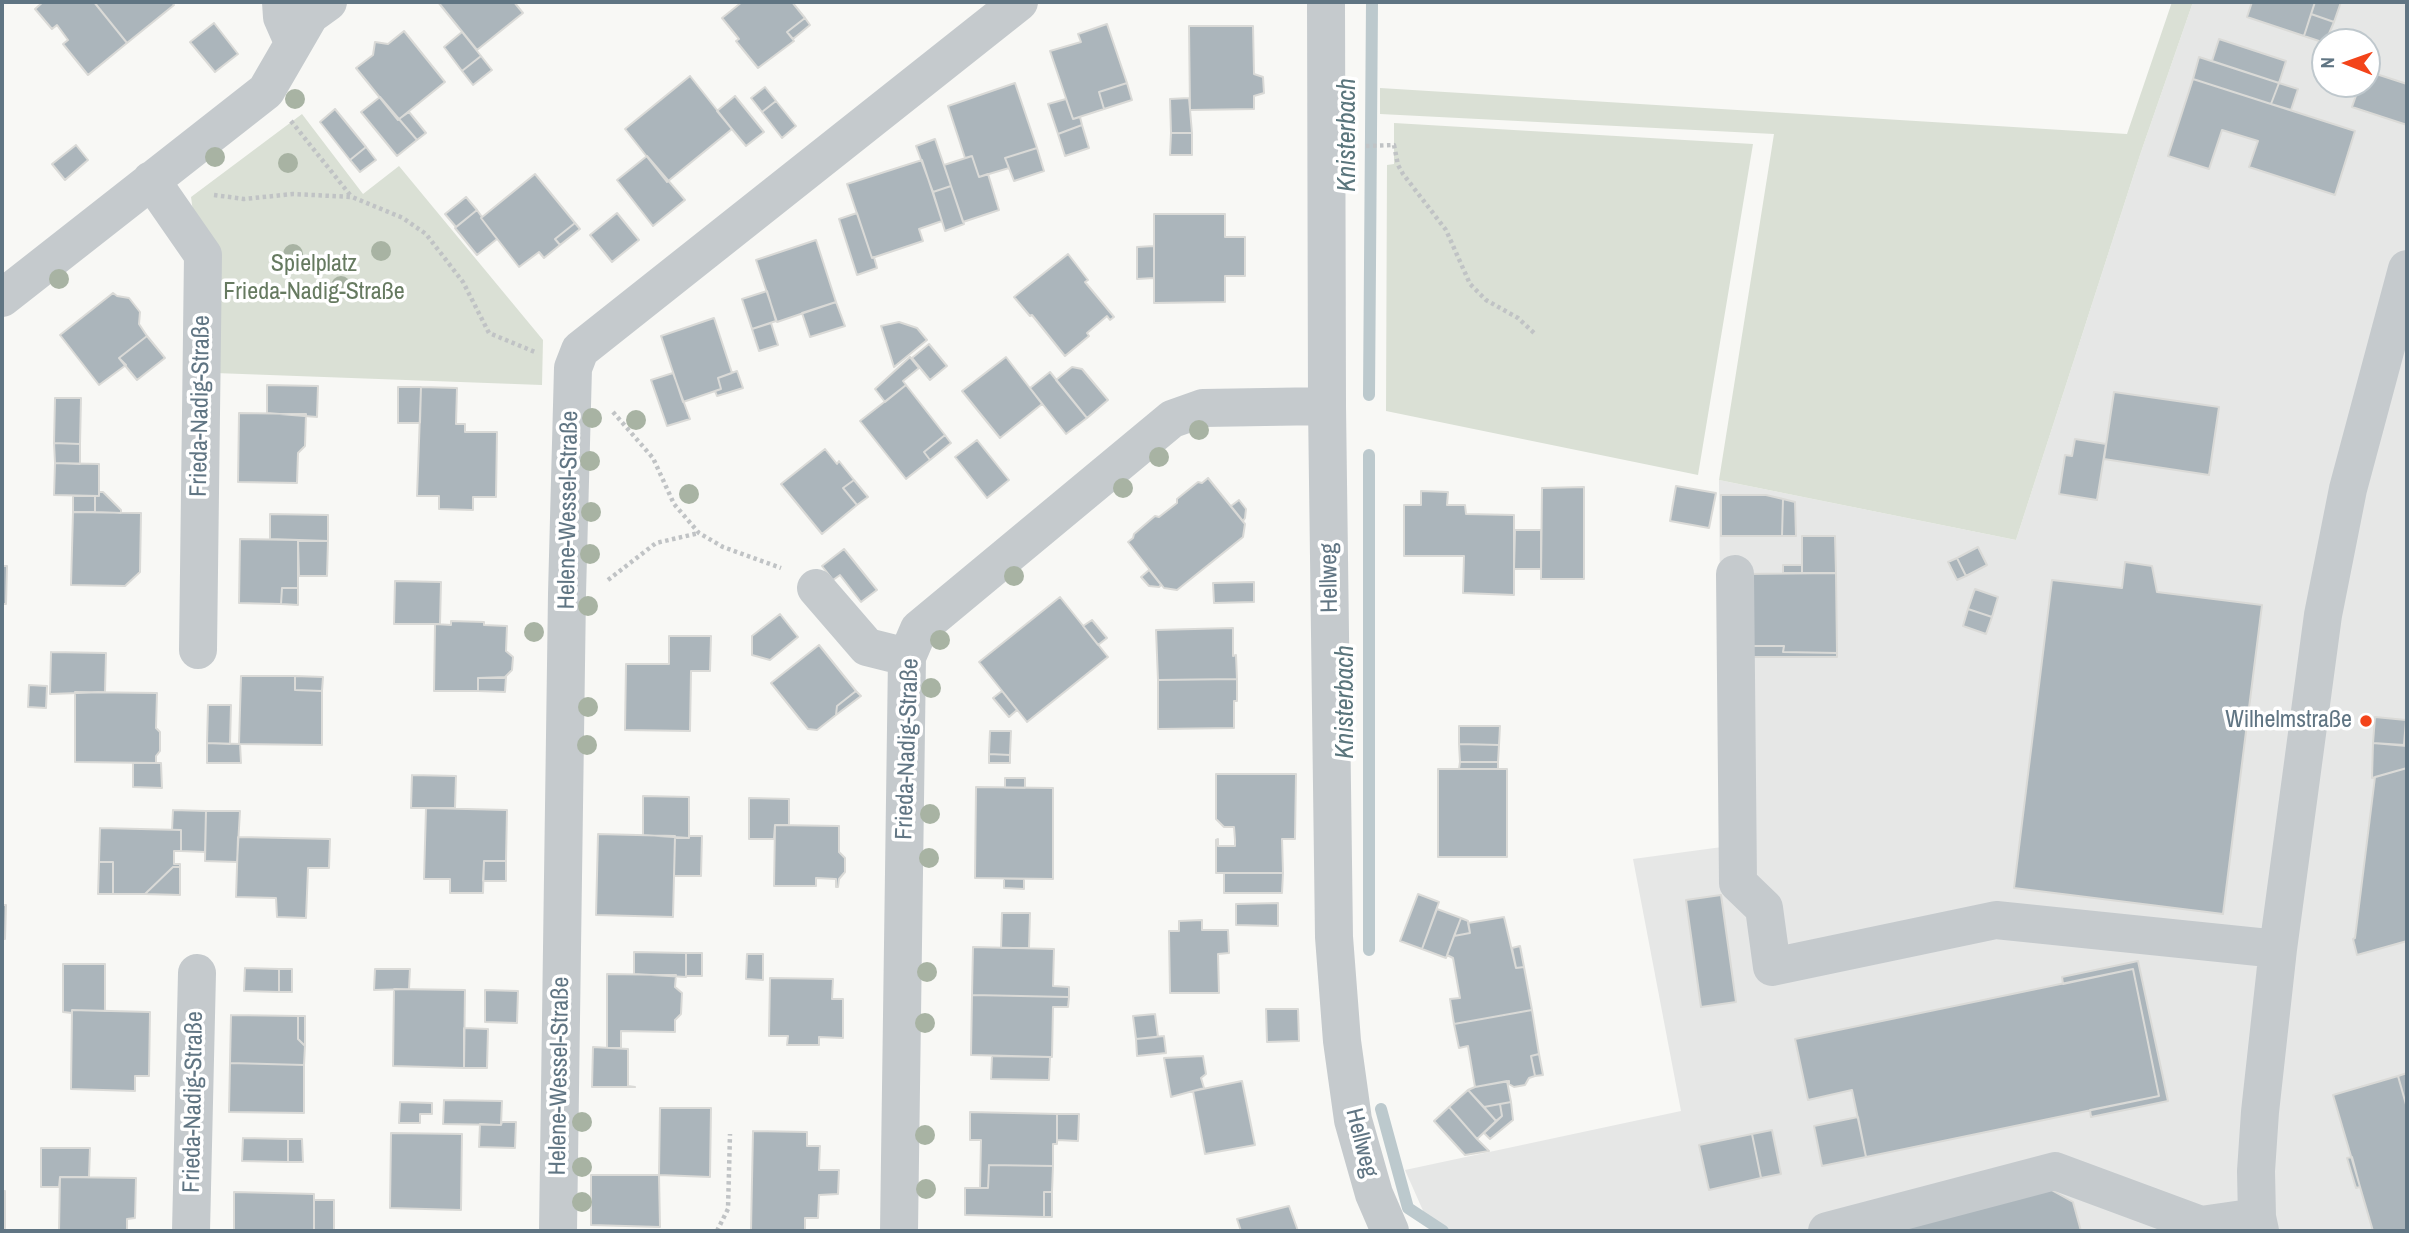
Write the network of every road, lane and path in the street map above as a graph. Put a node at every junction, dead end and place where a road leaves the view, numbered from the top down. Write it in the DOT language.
graph roads {
  1 [pos="281,2"];
  2 [pos="328,2"];
  3 [pos="1019,2"];
  4 [pos="1326,2"];
  5 [pos="293,42"];
  6 [pos="266,91"];
  7 [pos="1394,145"];
  8 [pos="157,175"];
  9 [pos="352,197"];
  10 [pos="2407,269"];
  11 [pos="2,298"];
  12 [pos="1534,333"];
  13 [pos="573,368"];
  14 [pos="1327,406"];
  15 [pos="699,534"];
  16 [pos="1735,574"];
  17 [pos="816,588"];
  18 [pos="567,594"];
  19 [pos="198,650"];
  20 [pos="907,657"];
  21 [pos="2278,949"];
  22 [pos="197,973"];
  23 [pos="730,1134"];
  24 [pos="2259,1224"];
  25 [pos="191,1231"];
  26 [pos="558,1231"];
  27 [pos="718,1231"];
  28 [pos="899,1231"];
  29 [pos="1390,1231"];
  30 [pos="1827,1231"];
  1 -- 5 [label="street"];
  2 -- 5 [label="street"];
  3 -- 13 [label="street"];
  4 -- 14 [label="street, Hellweg"];
  5 -- 6 [label="street"];
  6 -- 8 [label="street"];
  6 -- 9 [label="path"];
  7 -- 12 [label="path"];
  8 -- 9 [label="path"];
  8 -- 11 [label="street"];
  8 -- 19 [label="street, Frieda-Nadig-Straße"];
  9 -- 13 [label="path"];
  10 -- 21 [label="street"];
  13 -- 15 [label="path"];
  13 -- 18 [label="street, Helene-Wessel-Straße"];
  14 -- 20 [label="street, Frieda-Nadig-Straße"];
  14 -- 29 [label="street, Hellweg"];
  15 -- 17 [label="path"];
  15 -- 18 [label="path"];
  16 -- 21 [label="street"];
  17 -- 20 [label="street"];
  18 -- 26 [label="street, Helene-Wessel-Straße"];
  20 -- 28 [label="street, Frieda-Nadig-Straße"];
  21 -- 24 [label="street"];
  22 -- 25 [label="street, Frieda-Nadig-Straße"];
  23 -- 27 [label="path"];
  24 -- 30 [label="street"];
}
